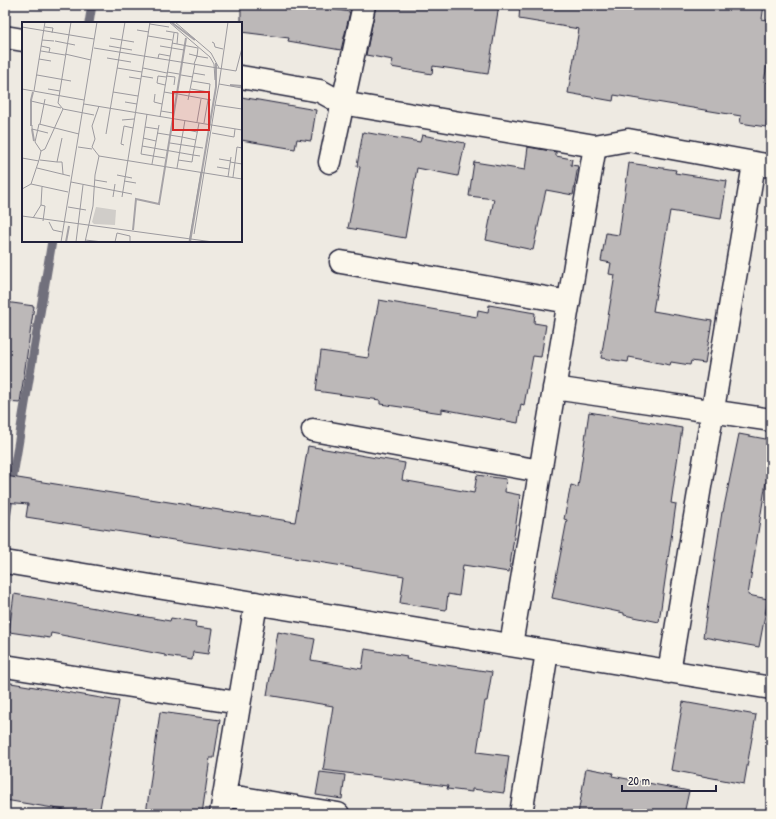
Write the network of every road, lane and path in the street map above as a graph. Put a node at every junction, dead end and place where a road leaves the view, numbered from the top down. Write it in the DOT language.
graph roads {
  1 [pos="364,5"];
  2 [pos="5,37"];
  3 [pos="22,40"];
  4 [pos="242,77"];
  5 [pos="342,103"];
  6 [pos="595,146"];
  7 [pos="330,162"];
  8 [pos="762,165"];
  9 [pos="341,262"];
  10 [pos="569,302"];
  11 [pos="554,388"];
  12 [pos="712,411"];
  13 [pos="771,420"];
  14 [pos="313,430"];
  15 [pos="540,471"];
  16 [pos="12,563"];
  17 [pos="256,603"];
  18 [pos="511,646"];
  19 [pos="547,652"];
  20 [pos="5,666"];
  21 [pos="669,672"];
  22 [pos="770,688"];
  23 [pos="239,703"];
  24 [pos="223,804"];
  25 [pos="338,814"];
  26 [pos="521,814"];
  1 -- 5 [label="street"];
  2 -- 3 [label="street"];
  4 -- 5 [label="street"];
  5 -- 6 [label="street"];
  5 -- 7 [label="street"];
  6 -- 8 [label="street"];
  6 -- 10 [label="street"];
  8 -- 12 [label="street"];
  9 -- 10 [label="street"];
  10 -- 11 [label="street"];
  11 -- 12 [label="street"];
  11 -- 15 [label="street"];
  12 -- 13 [label="street"];
  12 -- 21 [label="street"];
  14 -- 15 [label="street"];
  15 -- 18 [label="street"];
  16 -- 17 [label="street"];
  17 -- 18 [label="street"];
  17 -- 23 [label="street"];
  18 -- 19 [label="street"];
  19 -- 21 [label="street"];
  19 -- 26 [label="street"];
  20 -- 23 [label="street"];
  21 -- 22 [label="street"];
  23 -- 24 [label="street"];
  24 -- 25 [label="street"];
}
